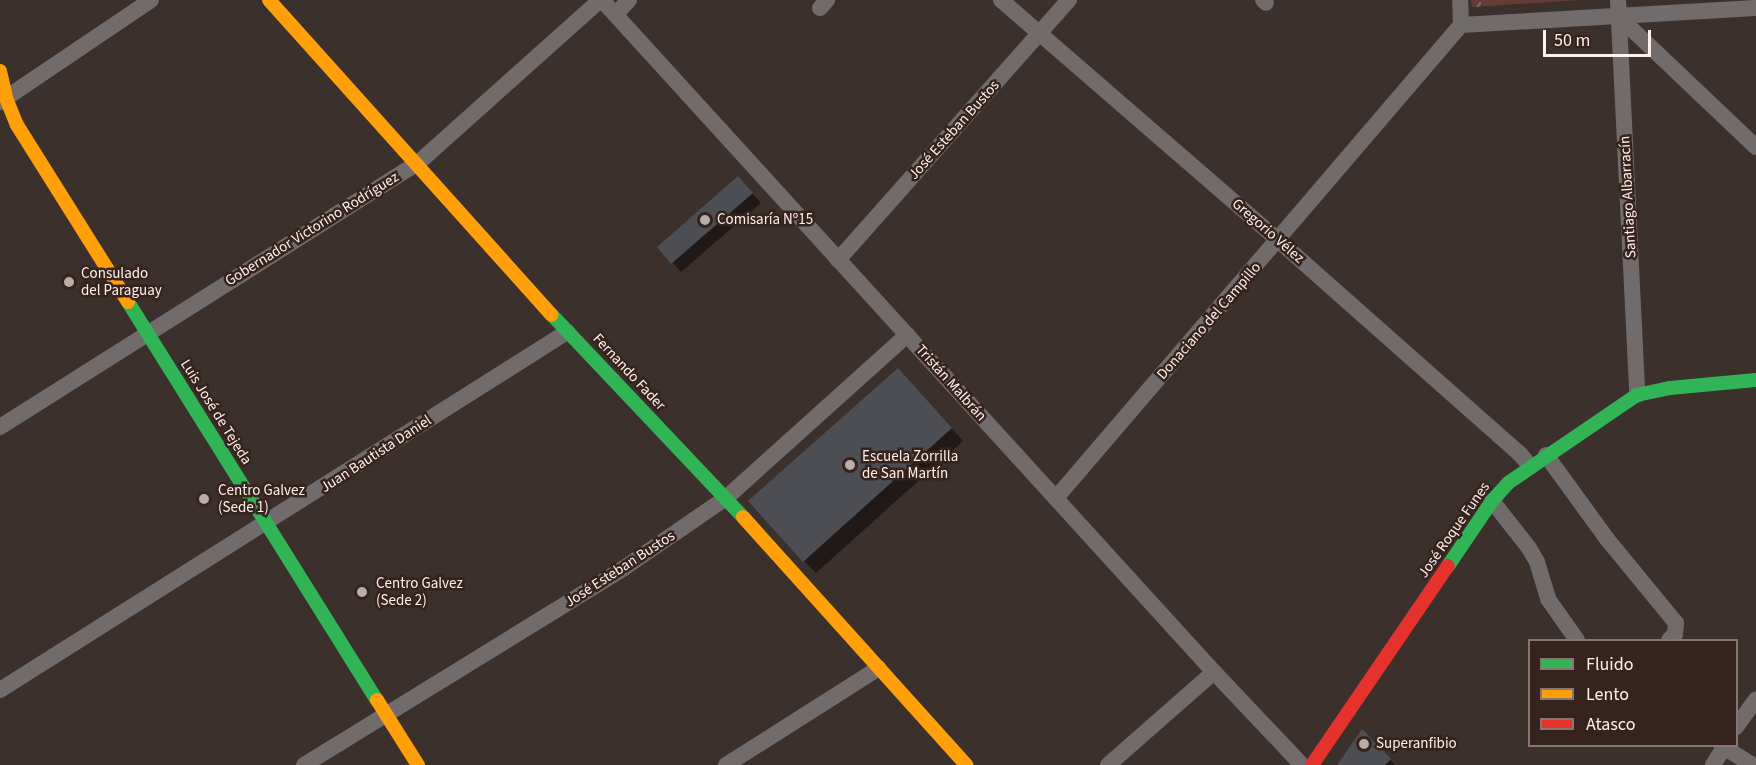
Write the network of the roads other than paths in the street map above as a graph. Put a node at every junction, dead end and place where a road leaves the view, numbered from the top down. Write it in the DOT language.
graph roads {
  1 [pos="151,0"];
  2 [pos="269,0"];
  3 [pos="601,0"];
  4 [pos="629,0"];
  5 [pos="1001,0"];
  6 [pos="1069,0"];
  7 [pos="1460,0"];
  8 [pos="1618,8"];
  9 [pos="1756,8"];
  10 [pos="616,14"];
  11 [pos="1461,25"];
  12 [pos="1040,34"];
  13 [pos="0,71"];
  14 [pos="3,100"];
  15 [pos="1756,147"];
  16 [pos="418,163"];
  17 [pos="1278,240"];
  18 [pos="838,260"];
  19 [pos="567,332"];
  20 [pos="147,333"];
  21 [pos="907,334"];
  22 [pos="1756,380"];
  23 [pos="1638,395"];
  24 [pos="0,427"];
  25 [pos="1546,455"];
  26 [pos="1530,466"];
  27 [pos="726,498"];
  28 [pos="1056,498"];
  29 [pos="1492,501"];
  30 [pos="266,524"];
  31 [pos="1576,639"];
  32 [pos="1670,639"];
  33 [pos="879,668"];
  34 [pos="1214,672"];
  35 [pos="0,690"];
  36 [pos="1756,699"];
  37 [pos="386,714"];
  38 [pos="1738,726"];
  39 [pos="1723,747"];
  40 [pos="1726,747"];
  41 [pos="304,765"];
  42 [pos="418,765"];
  43 [pos="726,765"];
  44 [pos="966,765"];
  45 [pos="1108,765"];
  46 [pos="1302,765"];
  47 [pos="1312,765"];
  48 [pos="1713,765"];
  49 [pos="1753,765"];
  1 -- 14 [label="street"];
  2 -- 16 [label="main road, Fernando Fader"];
  3 -- 10 [label="street, Tristán Malbrán"];
  3 -- 16 [label="street, Gobernador Victorino Rodríguez"];
  4 -- 10 [label="street"];
  5 -- 12 [label="street, Gregorio Vélez"];
  6 -- 12 [label="street, José Esteban Bustos"];
  7 -- 11 [label="street"];
  8 -- 9 [label="street"];
  8 -- 11 [label="street"];
  8 -- 15 [label="street"];
  8 -- 23 [label="street, Santiago Albarracín"];
  10 -- 18 [label="street, Tristán Malbrán"];
  11 -- 17 [label="street, Donaciano del Campillo"];
  12 -- 17 [label="street, Gregorio Vélez"];
  12 -- 18 [label="street, José Esteban Bustos"];
  13 -- 14 [label="main road, Luis José de Tejeda"];
  14 -- 20 [label="main road, Luis José de Tejeda"];
  16 -- 19 [label="main road, Fernando Fader"];
  16 -- 20 [label="street, Gobernador Victorino Rodríguez"];
  17 -- 26 [label="street, Gregorio Vélez"];
  17 -- 28 [label="street, Donaciano del Campillo"];
  18 -- 21 [label="street, Tristán Malbrán"];
  19 -- 27 [label="main road, Fernando Fader"];
  19 -- 30 [label="street, Juan Bautista Daniel"];
  20 -- 24 [label="street, Gobernador Victorino Rodríguez"];
  20 -- 30 [label="main road, Luis José de Tejeda"];
  21 -- 27 [label="street, José Esteban Bustos"];
  21 -- 28 [label="street, Tristán Malbrán"];
  22 -- 23 [label="main road, José Roque Funes"];
  23 -- 25 [label="main road, José Roque Funes"];
  25 -- 26 [label="main road, José Roque Funes"];
  25 -- 32 [label="street"];
  26 -- 29 [label="main road, José Roque Funes"];
  27 -- 33 [label="main road, Fernando Fader"];
  27 -- 37 [label="street, José Esteban Bustos"];
  28 -- 34 [label="street, Tristán Malbrán"];
  29 -- 31 [label="street"];
  29 -- 47 [label="main road, José Roque Funes"];
  30 -- 35 [label="street, Juan Bautista Daniel"];
  30 -- 37 [label="main road, Luis José de Tejeda"];
  33 -- 43 [label="street"];
  33 -- 44 [label="main road, Fernando Fader"];
  34 -- 45 [label="street"];
  34 -- 46 [label="street, Tristán Malbrán"];
  36 -- 38 [label="street"];
  37 -- 41 [label="street, José Esteban Bustos"];
  37 -- 42 [label="main road, Luis José de Tejeda"];
  39 -- 48 [label="street"];
  40 -- 49 [label="street"];
}
